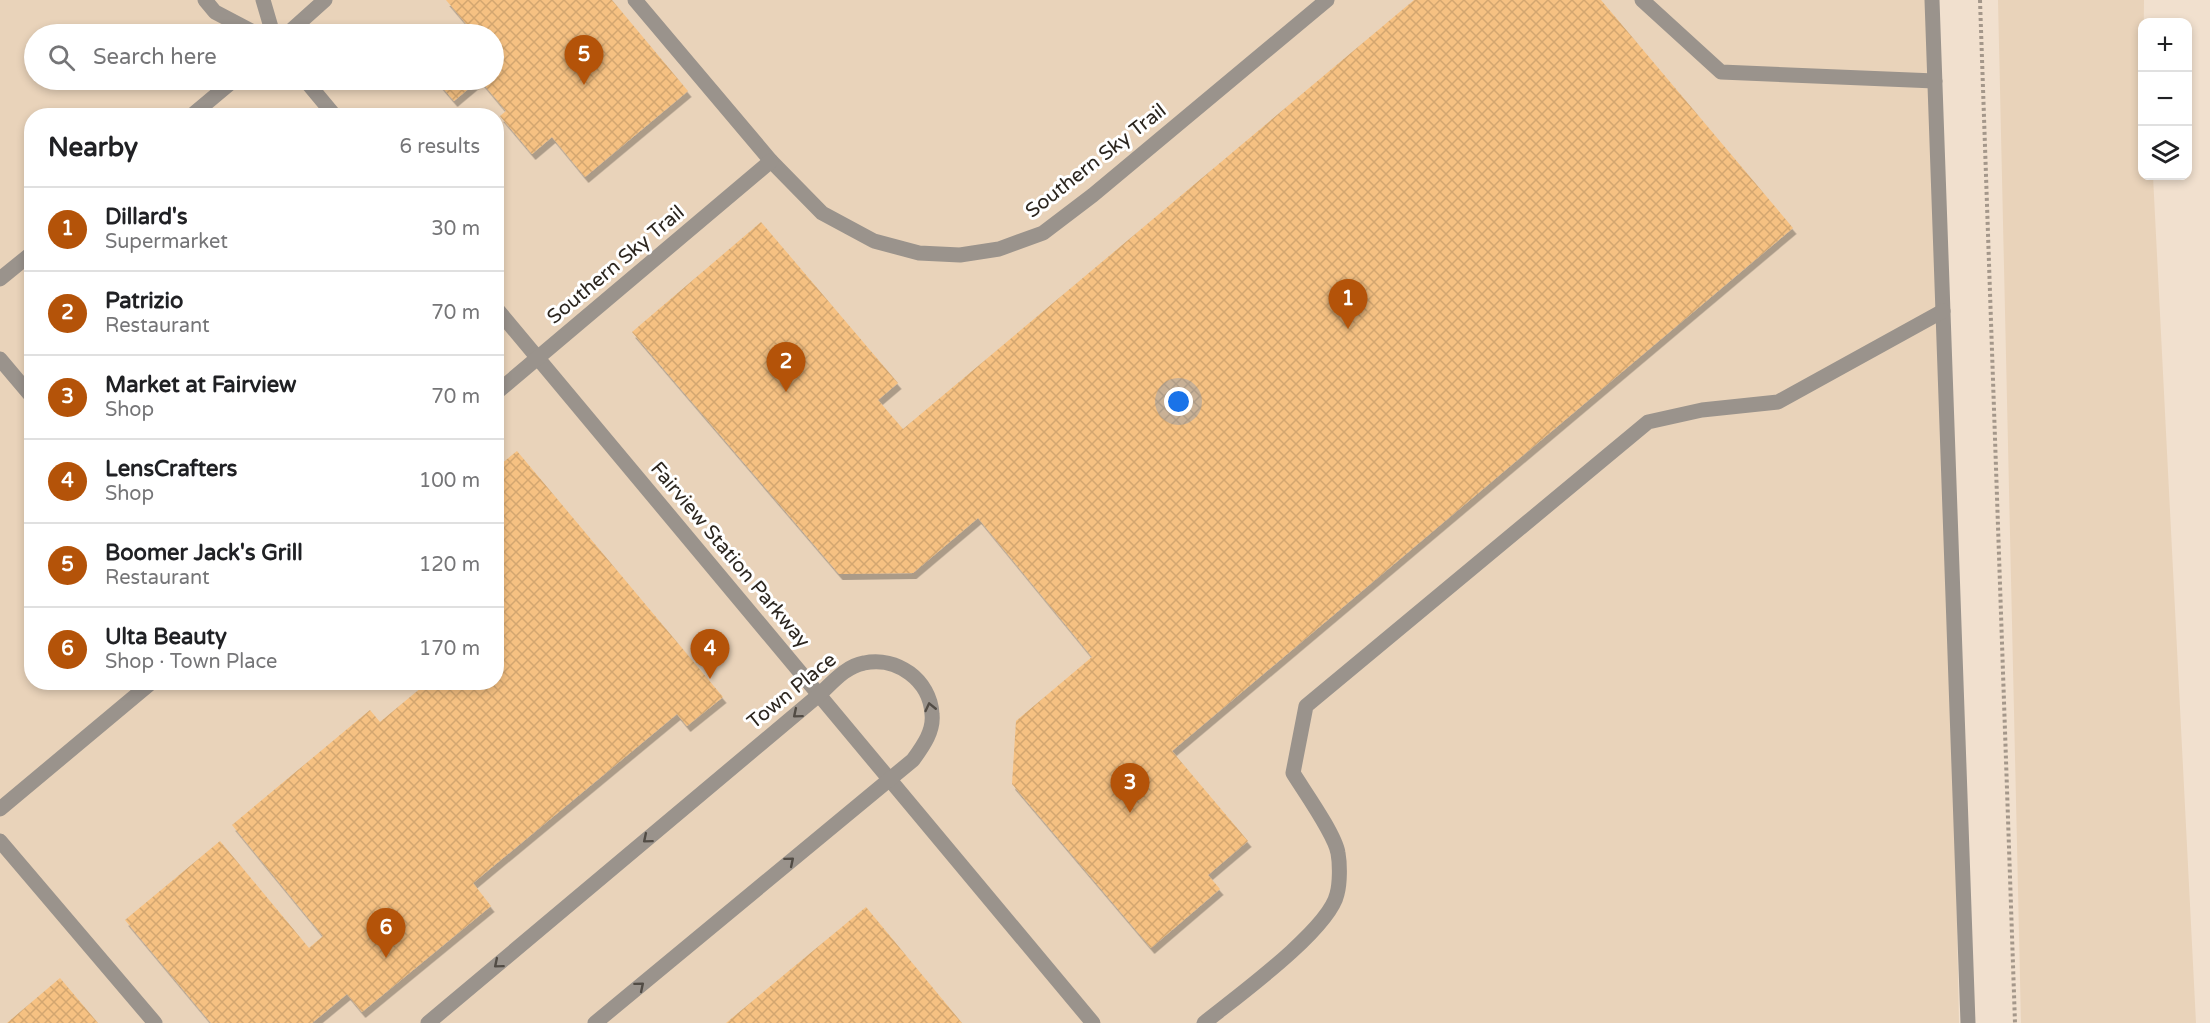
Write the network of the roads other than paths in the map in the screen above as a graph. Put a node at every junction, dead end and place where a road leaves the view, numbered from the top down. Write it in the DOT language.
graph roads {
  1 [pos="205,0"];
  2 [pos="263,0"];
  3 [pos="326,0"];
  4 [pos="635,0"];
  5 [pos="1327,0"];
  6 [pos="1642,0"];
  7 [pos="1932,0"];
  8 [pos="238,24"];
  9 [pos="270,24"];
  10 [pos="298,24"];
  11 [pos="1935,81"];
  12 [pos="222,90"];
  13 [pos="313,90"];
  14 [pos="201,108"];
  15 [pos="328,108"];
  16 [pos="771,161"];
  17 [pos="24,260"];
  18 [pos="0,279"];
  19 [pos="1942,311"];
  20 [pos="504,318"];
  21 [pos="0,358"];
  22 [pos="538,358"];
  23 [pos="504,386"];
  24 [pos="24,387"];
  25 [pos="142,690"];
  26 [pos="820,694"];
  27 [pos="890,779"];
  28 [pos="0,809"];
  29 [pos="0,841"];
  30 [pos="155,1023"];
  31 [pos="428,1023"];
  32 [pos="595,1023"];
  33 [pos="1093,1023"];
  34 [pos="1204,1023"];
  35 [pos="1968,1023"];
  1 -- 8 [label="street"];
  2 -- 9 [label="street"];
  3 -- 10 [label="street"];
  4 -- 16 [label="street"];
  5 -- 16 [label="street, Southern Sky Trail"];
  6 -- 11 [label="street"];
  7 -- 11 [label="street"];
  11 -- 19 [label="street"];
  12 -- 14 [label="street"];
  13 -- 15 [label="street"];
  16 -- 22 [label="street, Southern Sky Trail"];
  17 -- 18 [label="street"];
  19 -- 34 [label="street"];
  19 -- 35 [label="street"];
  20 -- 22 [label="street, Fairview Station Parkway"];
  21 -- 24 [label="street"];
  22 -- 23 [label="street, Southern Sky Trail"];
  22 -- 26 [label="street, Fairview Station Parkway"];
  25 -- 28 [label="street"];
  26 -- 27 [label="street, Fairview Station Parkway"];
  27 -- 26 [label="street, Town Place, one-way"];
  26 -- 31 [label="street, Town Place, one-way"];
  32 -- 27 [label="street, Town Place, one-way"];
  27 -- 33 [label="street, Fairview Station Parkway"];
  29 -- 30 [label="street"];
}
